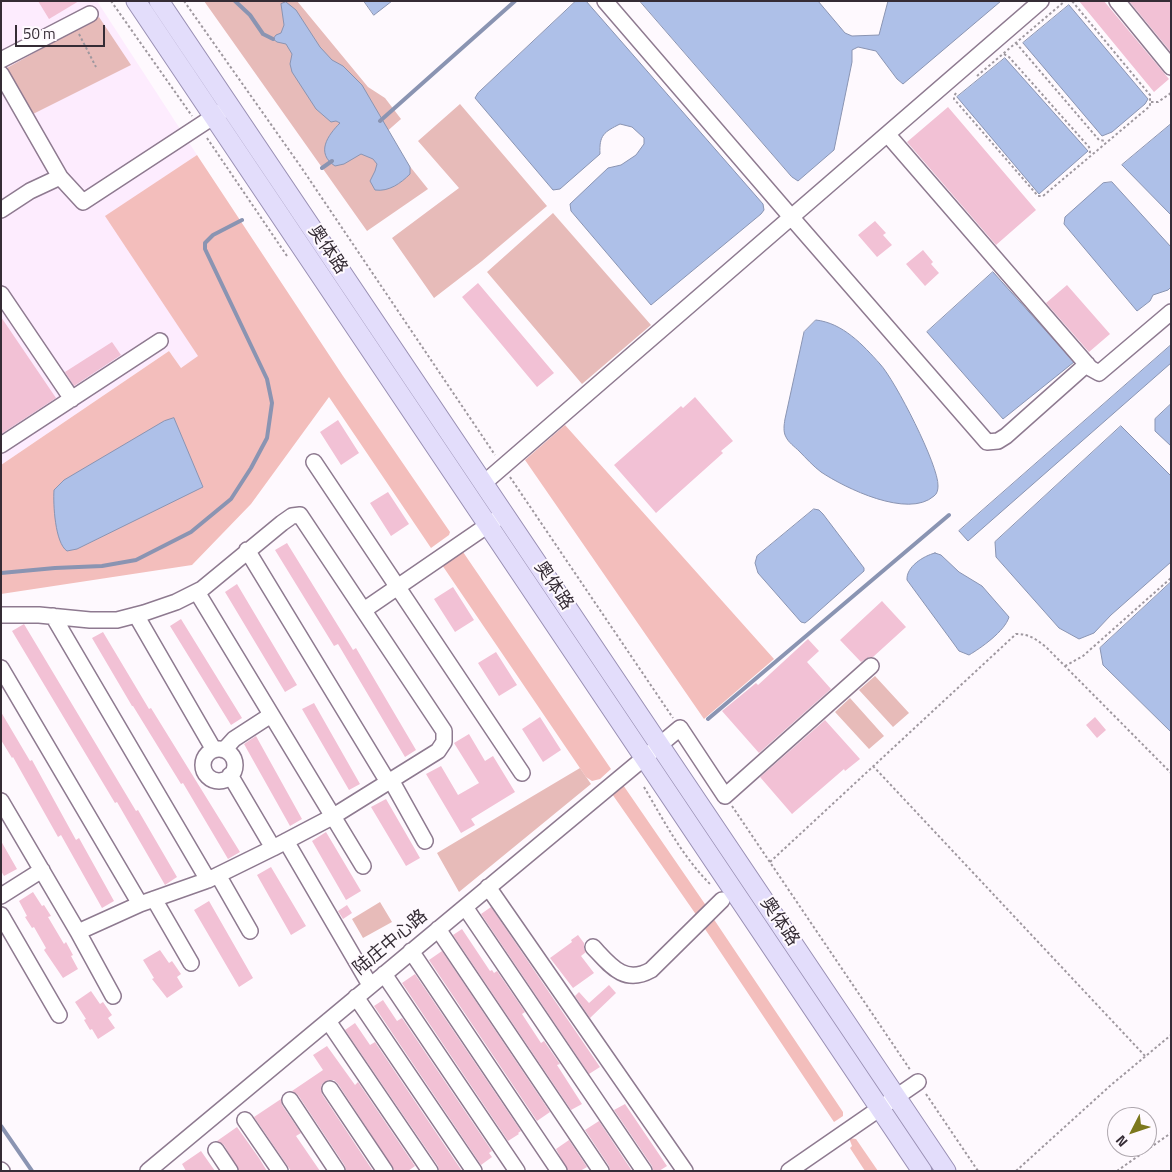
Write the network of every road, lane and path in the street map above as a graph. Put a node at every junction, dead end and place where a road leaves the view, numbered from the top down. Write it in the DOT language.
graph roads {
  1 [pos="136,1"];
  2 [pos="159,1"];
  3 [pos="184,1"];
  4 [pos="605,1"];
  5 [pos="1041,1"];
  6 [pos="1065,1"];
  7 [pos="1072,1"];
  8 [pos="1117,1"];
  9 [pos="90,14"];
  10 [pos="73,23"];
  11 [pos="1011,37"];
  12 [pos="1004,53"];
  13 [pos="1,60"];
  14 [pos="96,66"];
  15 [pos="1171,67"];
  16 [pos="1,74"];
  17 [pos="972,80"];
  18 [pos="957,93"];
  19 [pos="1171,94"];
  20 [pos="1151,102"];
  21 [pos="230,106"];
  22 [pos="214,117"];
  23 [pos="888,135"];
  24 [pos="1108,140"];
  25 [pos="1088,158"];
  26 [pos="60,177"];
  27 [pos="1,210"];
  28 [pos="792,218"];
  29 [pos="1,294"];
  30 [pos="1171,312"];
  31 [pos="160,341"];
  32 [pos="1087,364"];
  33 [pos="72,399"];
  34 [pos="1,445"];
  35 [pos="314,462"];
  36 [pos="502,466"];
  37 [pos="484,483"];
  38 [pos="504,514"];
  39 [pos="488,524"];
  40 [pos="247,550"];
  41 [pos="1171,578"];
  42 [pos="398,587"];
  43 [pos="197,592"];
  44 [pos="364,610"];
  45 [pos="1,615"];
  46 [pos="136,615"];
  47 [pos="53,616"];
  48 [pos="871,666"];
  49 [pos="1065,666"];
  50 [pos="1,668"];
  51 [pos="271,715"];
  52 [pos="680,728"];
  53 [pos="660,746"];
  54 [pos="219,750"];
  55 [pos="645,758"];
  56 [pos="873,766"];
  57 [pos="522,773"];
  58 [pos="1171,773"];
  59 [pos="230,775"];
  60 [pos="390,781"];
  61 [pos="725,796"];
  62 [pos="1,801"];
  63 [pos="332,817"];
  64 [pos="425,841"];
  65 [pos="279,845"];
  66 [pos="770,862"];
  67 [pos="363,866"];
  68 [pos="42,870"];
  69 [pos="213,878"];
  70 [pos="488,887"];
  71 [pos="1,896"];
  72 [pos="722,900"];
  73 [pos="147,901"];
  74 [pos="465,907"];
  75 [pos="1,915"];
  76 [pos="438,929"];
  77 [pos="250,931"];
  78 [pos="78,932"];
  79 [pos="593,947"];
  80 [pos="411,951"];
  81 [pos="191,963"];
  82 [pos="384,974"];
  83 [pos="370,985"];
  84 [pos="113,996"];
  85 [pos="356,997"];
  86 [pos="59,1015"];
  87 [pos="328,1021"];
  88 [pos="1171,1035"];
  89 [pos="1146,1058"];
  90 [pos="918,1082"];
  91 [pos="330,1089"];
  92 [pos="896,1097"];
  93 [pos="290,1100"];
  94 [pos="880,1108"];
  95 [pos="245,1120"];
  96 [pos="1171,1133"];
  97 [pos="216,1150"];
  98 [pos="148,1171"];
  99 [pos="230,1171"];
  100 [pos="280,1171"];
  101 [pos="337,1171"];
  102 [pos="386,1171"];
  103 [pos="430,1171"];
  104 [pos="474,1171"];
  105 [pos="517,1171"];
  106 [pos="559,1171"];
  107 [pos="601,1171"];
  108 [pos="644,1171"];
  109 [pos="685,1171"];
  110 [pos="789,1171"];
  111 [pos="922,1171"];
  112 [pos="946,1171"];
  113 [pos="978,1171"];
  114 [pos="1016,1171"];
  115 [pos="1117,1171"];
  1 -- 22 [label="main road, 奥体路"];
  2 -- 21 [label="main road, 奥体路"];
  3 -- 36 [label="path"];
  4 -- 28 [label="street"];
  5 -- 11 [label="street"];
  6 -- 11 [label="path"];
  7 -- 20 [label="path"];
  8 -- 15 [label="street"];
  9 -- 10 [label="street"];
  10 -- 13 [label="street"];
  10 -- 14 [label="path"];
  11 -- 12 [label="path"];
  11 -- 23 [label="street"];
  11 -- 24 [label="path"];
  12 -- 17 [label="path"];
  12 -- 25 [label="path"];
  16 -- 26 [label="street"];
  18 -- 25 [label="path"];
  19 -- 20 [label="path"];
  20 -- 24 [label="path"];
  21 -- 22 [label="street"];
  21 -- 37 [label="main road, 奥体路"];
  22 -- 26 [label="street"];
  22 -- 39 [label="main road, 奥体路"];
  23 -- 28 [label="street"];
  23 -- 32 [label="street"];
  24 -- 25 [label="path"];
  26 -- 27 [label="street"];
  28 -- 32 [label="street"];
  28 -- 36 [label="street"];
  29 -- 33 [label="street"];
  30 -- 32 [label="street"];
  31 -- 33 [label="street"];
  33 -- 34 [label="street"];
  35 -- 42 [label="street"];
  36 -- 37 [label="street"];
  36 -- 52 [label="path"];
  37 -- 38 [label="main road, 奥体路"];
  38 -- 39 [label="street"];
  38 -- 53 [label="main road, 奥体路"];
  39 -- 42 [label="street"];
  39 -- 55 [label="main road, 奥体路"];
  40 -- 43 [label="street"];
  40 -- 44 [label="street"];
  40 -- 60 [label="street"];
  41 -- 49 [label="path"];
  42 -- 44 [label="street"];
  42 -- 57 [label="street"];
  43 -- 46 [label="street"];
  43 -- 51 [label="street"];
  44 -- 60 [label="street"];
  45 -- 47 [label="street"];
  46 -- 47 [label="street"];
  46 -- 54 [label="street"];
  47 -- 69 [label="street"];
  48 -- 61 [label="street"];
  49 -- 56 [label="path"];
  49 -- 58 [label="path"];
  50 -- 73 [label="street"];
  51 -- 54 [label="street"];
  51 -- 63 [label="street"];
  52 -- 53 [label="street, 陆庄中心路"];
  52 -- 61 [label="street"];
  53 -- 55 [label="street, 陆庄中心路"];
  53 -- 92 [label="main road, 奥体路"];
  54 -- 59 [label="street"];
  54 -- 59 [label="street"];
  55 -- 70 [label="street, 陆庄中心路"];
  55 -- 94 [label="main road, 奥体路"];
  56 -- 66 [label="path"];
  56 -- 89 [label="path"];
  59 -- 65 [label="street"];
  60 -- 63 [label="street"];
  60 -- 64 [label="street"];
  61 -- 66 [label="path"];
  62 -- 68 [label="street"];
  63 -- 65 [label="street"];
  63 -- 67 [label="street"];
  65 -- 69 [label="street"];
  65 -- 83 [label="street"];
  66 -- 90 [label="path"];
  68 -- 71 [label="street"];
  68 -- 78 [label="street"];
  69 -- 73 [label="street"];
  69 -- 77 [label="street"];
  70 -- 74 [label="street, 陆庄中心路"];
  70 -- 109 [label="street"];
  72 -- 79 [label="street"];
  73 -- 78 [label="street"];
  73 -- 81 [label="street"];
  74 -- 76 [label="street, 陆庄中心路"];
  74 -- 108 [label="street"];
  75 -- 86 [label="street"];
  76 -- 80 [label="street, 陆庄中心路"];
  76 -- 107 [label="street"];
  78 -- 84 [label="street"];
  80 -- 82 [label="street, 陆庄中心路"];
  80 -- 106 [label="street"];
  82 -- 83 [label="street, 陆庄中心路"];
  82 -- 105 [label="street"];
  83 -- 85 [label="street, 陆庄中心路"];
  85 -- 87 [label="street, 陆庄中心路"];
  85 -- 104 [label="street"];
  87 -- 98 [label="street, 陆庄中心路"];
  87 -- 103 [label="street"];
  88 -- 89 [label="path"];
  89 -- 114 [label="path"];
  90 -- 92 [label="street"];
  90 -- 113 [label="path"];
  91 -- 102 [label="street"];
  92 -- 94 [label="street"];
  92 -- 112 [label="main road, 奥体路"];
  93 -- 101 [label="street"];
  94 -- 110 [label="street"];
  94 -- 111 [label="main road, 奥体路"];
  95 -- 100 [label="street"];
  96 -- 115 [label="path"];
  97 -- 99 [label="street"];
}
